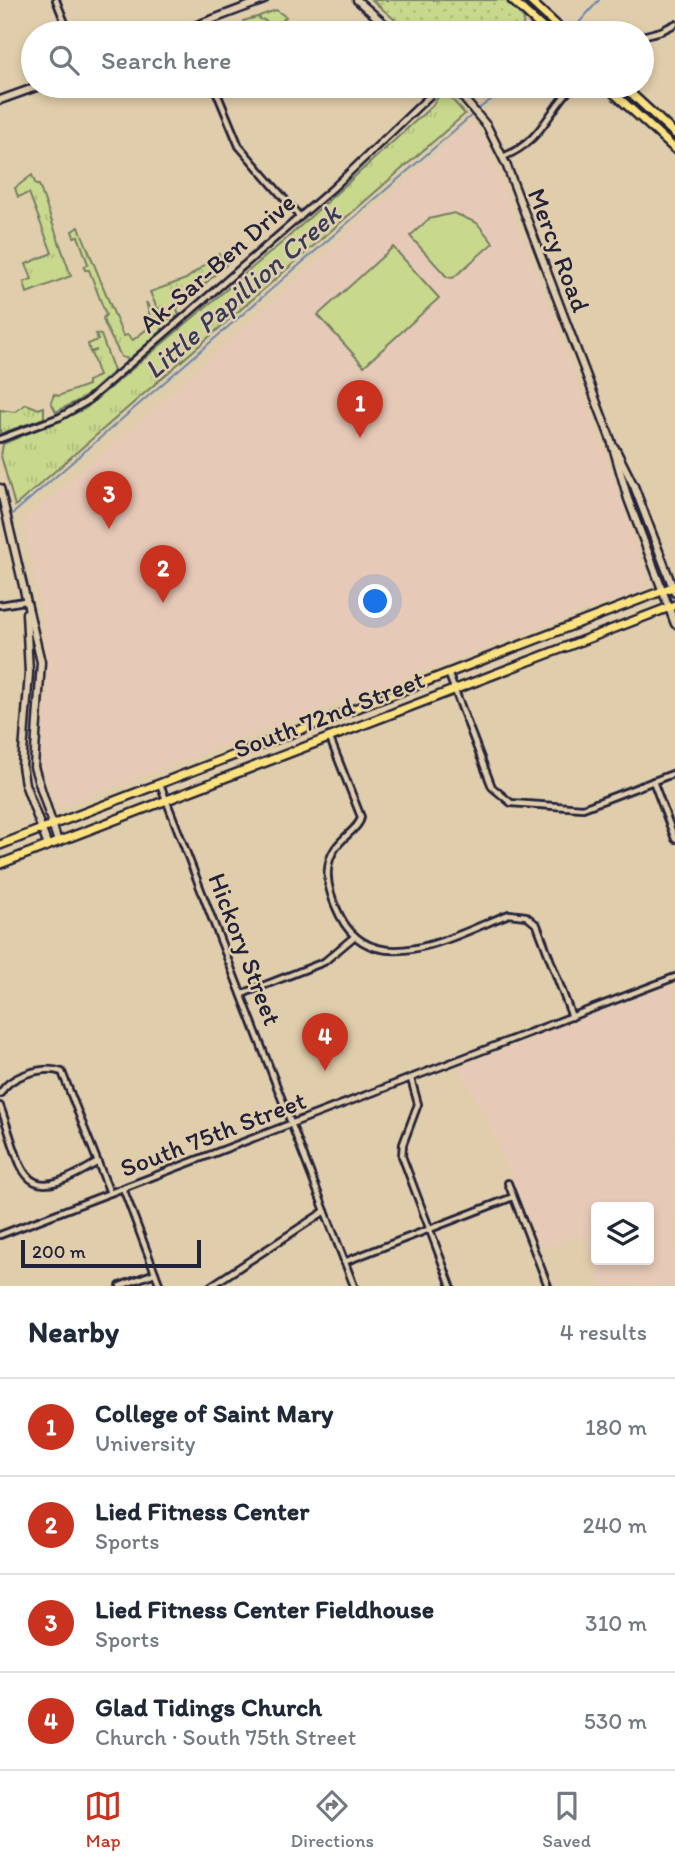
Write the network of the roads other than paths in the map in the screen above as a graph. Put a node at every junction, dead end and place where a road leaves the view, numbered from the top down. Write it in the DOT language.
graph roads {
  1 [pos="57,0"];
  2 [pos="264,0"];
  3 [pos="357,0"];
  4 [pos="512,0"];
  5 [pos="528,0"];
  6 [pos="65,21"];
  7 [pos="214,21"];
  8 [pos="381,21"];
  9 [pos="534,21"];
  10 [pos="552,21"];
  11 [pos="675,23"];
  12 [pos="654,33"];
  13 [pos="21,92"];
  14 [pos="219,98"];
  15 [pos="427,98"];
  16 [pos="464,98"];
  17 [pos="562,98"];
  18 [pos="620,98"];
  19 [pos="636,98"];
  20 [pos="0,100"];
  21 [pos="675,134"];
  22 [pos="675,149"];
  23 [pos="503,157"];
  24 [pos="300,217"];
  25 [pos="0,439"];
  26 [pos="611,440"];
  27 [pos="0,490"];
  28 [pos="674,589"];
  29 [pos="663,591"];
  30 [pos="25,601"];
  31 [pos="0,606"];
  32 [pos="672,606"];
  33 [pos="675,624"];
  34 [pos="449,675"];
  35 [pos="454,688"];
  36 [pos="330,736"];
  37 [pos="675,773"];
  38 [pos="653,781"];
  39 [pos="160,784"];
  40 [pos="166,800"];
  41 [pos="53,824"];
  42 [pos="42,828"];
  43 [pos="675,839"];
  44 [pos="58,842"];
  45 [pos="0,845"];
  46 [pos="48,846"];
  47 [pos="0,864"];
  48 [pos="356,936"];
  49 [pos="675,977"];
  50 [pos="242,994"];
  51 [pos="572,1017"];
  52 [pos="411,1079"];
  53 [pos="0,1094"];
  54 [pos="0,1106"];
  55 [pos="292,1124"];
  56 [pos="98,1162"];
  57 [pos="508,1183"];
  58 [pos="123,1188"];
  59 [pos="110,1193"];
  60 [pos="513,1197"];
  61 [pos="325,1211"];
  62 [pos="429,1230"];
  63 [pos="0,1236"];
  64 [pos="344,1262"];
  65 [pos="155,1273"];
  66 [pos="120,1286"];
  67 [pos="160,1286"];
  68 [pos="211,1286"];
  69 [pos="354,1286"];
  70 [pos="451,1286"];
  71 [pos="548,1286"];
  1 -- 6 [label="street"];
  2 -- 7 [label="main road"];
  3 -- 8 [label="main road"];
  4 -- 9 [label="main road"];
  5 -- 10 [label="main road"];
  11 -- 12 [label="street"];
  13 -- 20 [label="main road"];
  14 -- 24 [label="street"];
  15 -- 24 [label="street, Ak-Sar-Ben Drive"];
  16 -- 23 [label="main road, Mercy Road"];
  17 -- 23 [label="street"];
  18 -- 22 [label="main road"];
  19 -- 21 [label="main road"];
  23 -- 26 [label="main road, Mercy Road"];
  24 -- 25 [label="street, Ak-Sar-Ben Drive"];
  26 -- 28 [label="main road, Mercy Road"];
  26 -- 29 [label="main road, Mercy Road"];
  27 -- 30 [label="main road"];
  28 -- 29 [label="main road, South 72nd Street"];
  29 -- 32 [label="main road, Mercy Road"];
  29 -- 34 [label="main road, South 72nd Street"];
  30 -- 31 [label="street"];
  30 -- 41 [label="main road"];
  30 -- 42 [label="main road"];
  32 -- 33 [label="main road, Mercy Road"];
  32 -- 35 [label="main road, South 72nd Street"];
  34 -- 35 [label="street"];
  34 -- 39 [label="main road, South 72nd Street"];
  35 -- 36 [label="main road, South 72nd Street"];
  35 -- 38 [label="street"];
  36 -- 40 [label="main road, South 72nd Street"];
  36 -- 48 [label="street"];
  37 -- 38 [label="street"];
  38 -- 43 [label="street"];
  39 -- 40 [label="street, Hickory Street"];
  39 -- 41 [label="main road, South 72nd Street"];
  40 -- 44 [label="main road, South 72nd Street"];
  40 -- 50 [label="street, Hickory Street"];
  41 -- 42 [label="main road, South 72nd Street"];
  41 -- 44 [label="main road"];
  42 -- 45 [label="main road, South 72nd Street"];
  42 -- 46 [label="main road"];
  44 -- 46 [label="main road, South 72nd Street"];
  46 -- 47 [label="main road, South 72nd Street"];
  48 -- 50 [label="street"];
  48 -- 51 [label="street"];
  49 -- 51 [label="street, South 75th Street"];
  50 -- 55 [label="street, Hickory Street"];
  51 -- 52 [label="street, South 75th Street"];
  52 -- 55 [label="street, South 75th Street"];
  52 -- 62 [label="street"];
  53 -- 56 [label="street"];
  54 -- 56 [label="street"];
  55 -- 58 [label="street, South 75th Street"];
  55 -- 61 [label="street, Hickory Street"];
  56 -- 59 [label="street"];
  57 -- 60 [label="street"];
  58 -- 59 [label="street, South 75th Street"];
  58 -- 65 [label="street"];
  59 -- 63 [label="street, South 75th Street"];
  60 -- 62 [label="street"];
  60 -- 71 [label="street"];
  61 -- 64 [label="street, Hickory Street"];
  61 -- 68 [label="street"];
  62 -- 64 [label="street"];
  62 -- 70 [label="street"];
  64 -- 69 [label="street, Hickory Street"];
  65 -- 66 [label="street"];
  65 -- 67 [label="street"];
}
